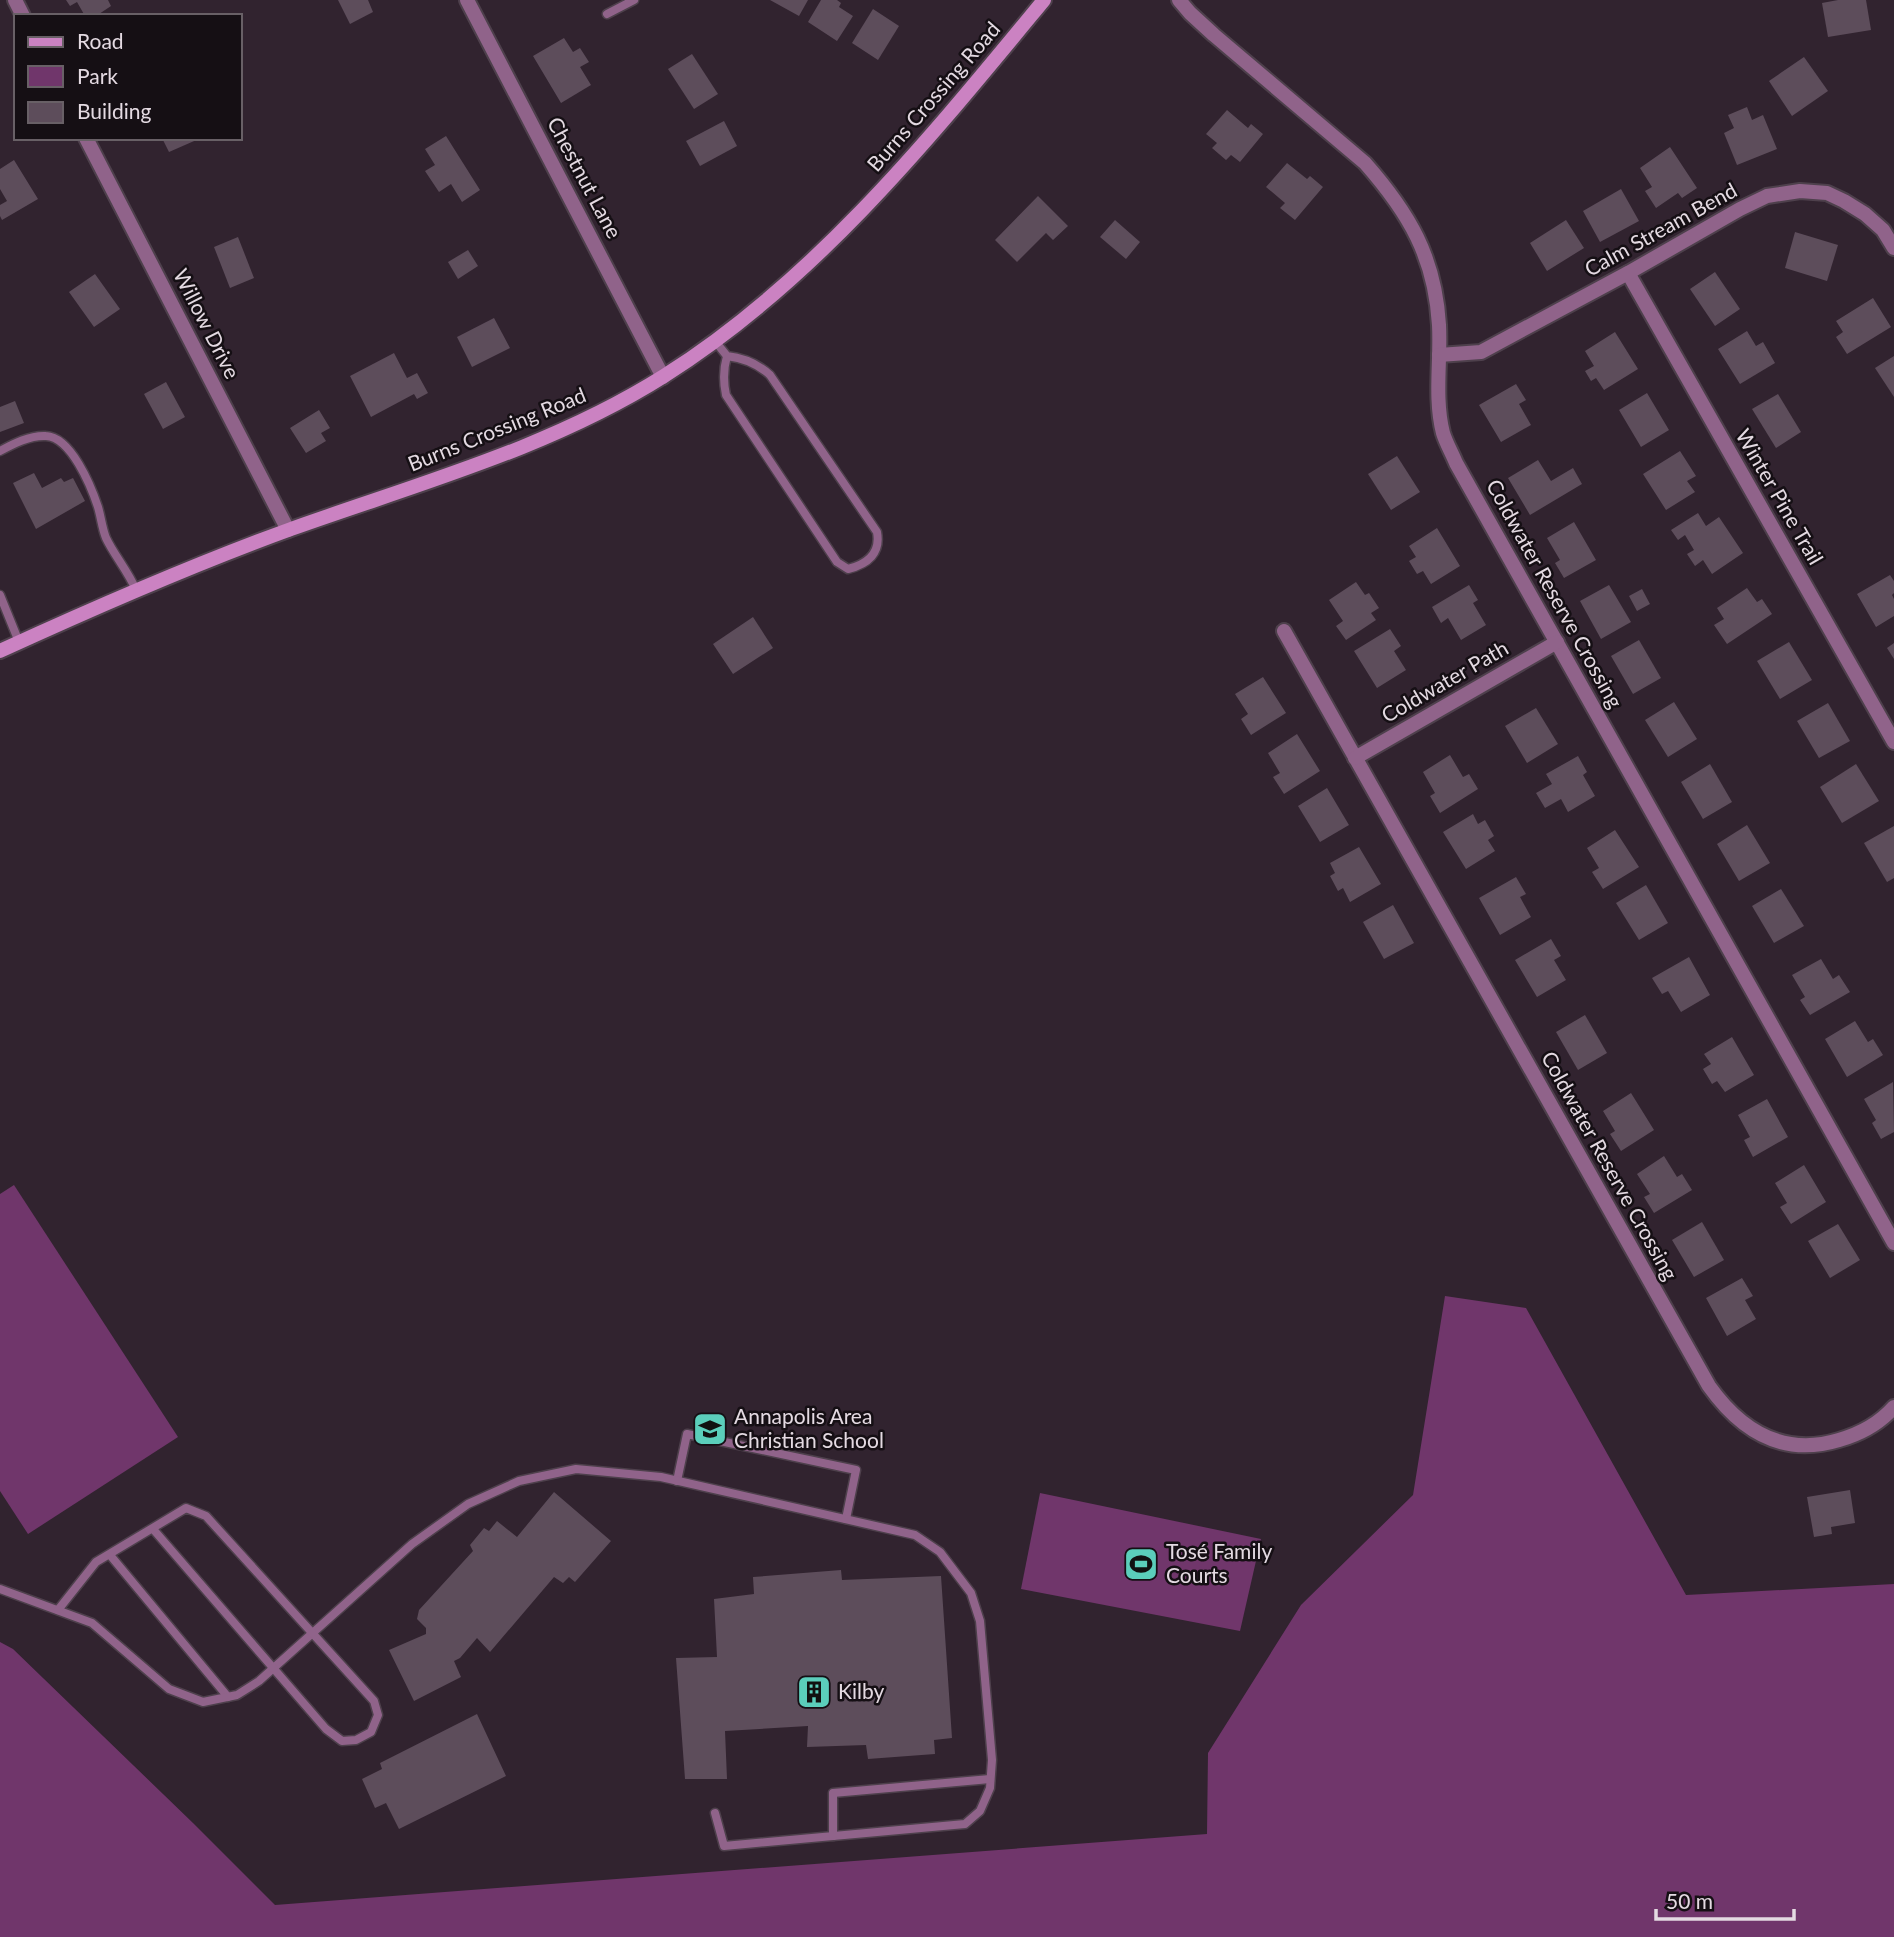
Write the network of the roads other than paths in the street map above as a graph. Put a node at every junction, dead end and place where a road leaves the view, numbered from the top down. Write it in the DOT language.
graph roads {
  1 [pos="467,0"];
  2 [pos="634,0"];
  3 [pos="1044,0"];
  4 [pos="1179,0"];
  5 [pos="607,14"];
  6 [pos="87,140"];
  7 [pos="1894,248"];
  8 [pos="1628,273"];
  9 [pos="715,341"];
  10 [pos="1439,355"];
  11 [pos="727,356"];
  12 [pos="663,377"];
  13 [pos="0,452"];
  14 [pos="288,530"];
  15 [pos="136,590"];
  16 [pos="0,595"];
  17 [pos="1284,631"];
  18 [pos="19,642"];
  19 [pos="1557,642"];
  20 [pos="0,650"];
  21 [pos="1894,742"];
  22 [pos="1354,758"];
  23 [pos="1894,1243"];
  24 [pos="1894,1407"];
  25 [pos="677,1480"];
  26 [pos="846,1519"];
  27 [pos="153,1529"];
  28 [pos="110,1555"];
  29 [pos="0,1589"];
  30 [pos="58,1610"];
  31 [pos="313,1633"];
  32 [pos="273,1669"];
  33 [pos="228,1696"];
  34 [pos="990,1779"];
  35 [pos="715,1813"];
  36 [pos="833,1836"];
  1 -- 12 [label="street, Chestnut Lane"];
  2 -- 5 [label="lane"];
  3 -- 9 [label="street, Burns Crossing Road"];
  4 -- 10 [label="street, Coldwater Reserve Crossing"];
  6 -- 14 [label="street, Willow Drive"];
  7 -- 8 [label="street, Calm Stream Bend"];
  8 -- 10 [label="street, Calm Stream Bend"];
  8 -- 21 [label="street, Winter Pine Trail"];
  9 -- 11 [label="lane"];
  9 -- 12 [label="street, Burns Crossing Road"];
  10 -- 19 [label="street, Coldwater Reserve Crossing"];
  11 -- 11 [label="lane"];
  12 -- 14 [label="street, Burns Crossing Road"];
  13 -- 15 [label="lane"];
  14 -- 15 [label="street, Burns Crossing Road"];
  15 -- 18 [label="street, Burns Crossing Road"];
  16 -- 18 [label="lane"];
  17 -- 22 [label="street, Coldwater Reserve Crossing"];
  18 -- 20 [label="street, Burns Crossing Road"];
  19 -- 22 [label="street, Coldwater Path"];
  19 -- 23 [label="street, Coldwater Reserve Crossing"];
  22 -- 24 [label="street, Coldwater Reserve Crossing"];
  25 -- 26 [label="lane"];
  25 -- 26 [label="lane"];
  25 -- 31 [label="lane"];
  26 -- 34 [label="lane"];
  27 -- 28 [label="lane"];
  27 -- 31 [label="lane"];
  27 -- 32 [label="lane"];
  28 -- 30 [label="lane"];
  28 -- 33 [label="lane"];
  29 -- 30 [label="lane"];
  30 -- 33 [label="lane"];
  31 -- 32 [label="lane"];
  31 -- 32 [label="lane"];
  32 -- 33 [label="lane"];
  34 -- 36 [label="lane"];
  34 -- 36 [label="lane"];
  35 -- 36 [label="lane"];
}
